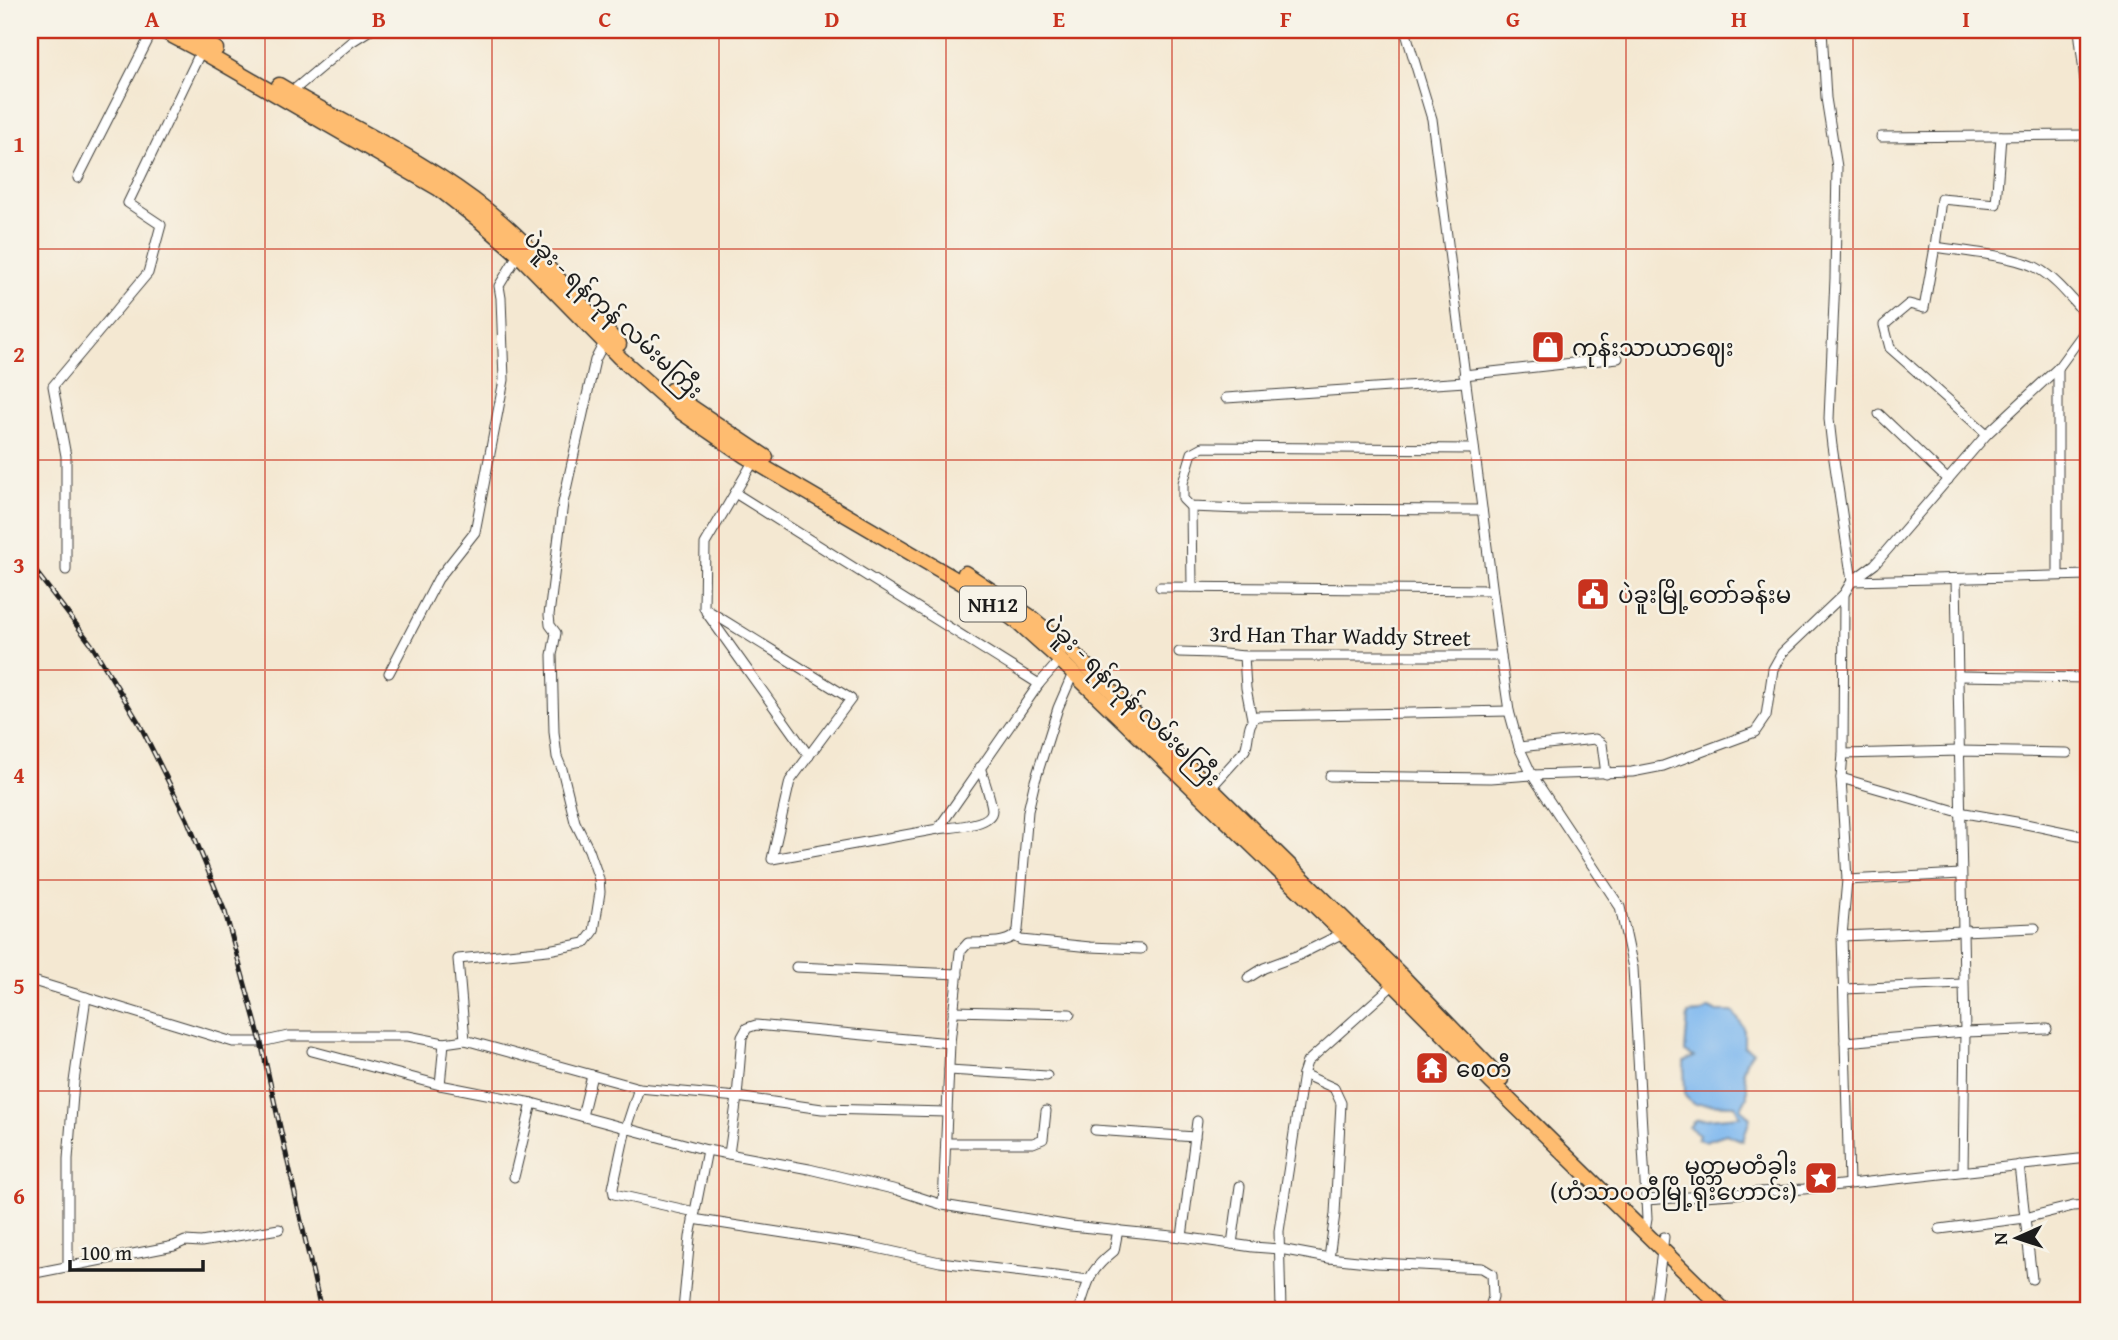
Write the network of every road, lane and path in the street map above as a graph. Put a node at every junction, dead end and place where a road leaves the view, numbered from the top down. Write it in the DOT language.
graph roads {
  1 [pos="153,30"];
  2 [pos="161,30"];
  3 [pos="185,30"];
  4 [pos="370,30"];
  5 [pos="523,30"];
  6 [pos="568,30"];
  7 [pos="1405,30"];
  8 [pos="1822,30"];
  9 [pos="2078,30"];
  10 [pos="201,51"];
  11 [pos="288,96"];
  12 [pos="2088,106"];
  13 [pos="2001,135"];
  14 [pos="2088,135"];
  15 [pos="1881,136"];
  16 [pos="78,178"];
  17 [pos="1935,247"];
  18 [pos="522,249"];
  19 [pos="2088,317"];
  20 [pos="2088,327"];
  21 [pos="604,343"];
  22 [pos="1618,358"];
  23 [pos="2058,368"];
  24 [pos="1465,379"];
  25 [pos="1226,398"];
  26 [pos="1879,414"];
  27 [pos="1987,434"];
  28 [pos="1474,449"];
  29 [pos="756,457"];
  30 [pos="1948,480"];
  31 [pos="735,493"];
  32 [pos="1191,507"];
  33 [pos="1482,510"];
  34 [pos="66,570"];
  35 [pos="2058,575"];
  36 [pos="2088,575"];
  37 [pos="1956,579"];
  38 [pos="1852,581"];
  39 [pos="1160,587"];
  40 [pos="1192,587"];
  41 [pos="1492,590"];
  42 [pos="1844,594"];
  43 [pos="704,608"];
  44 [pos="1179,652"];
  45 [pos="1244,656"];
  46 [pos="1500,656"];
  47 [pos="1060,660"];
  48 [pos="1077,667"];
  49 [pos="389,673"];
  50 [pos="1958,676"];
  51 [pos="2088,678"];
  52 [pos="1038,684"];
  53 [pos="1509,711"];
  54 [pos="1252,719"];
  55 [pos="1519,747"];
  56 [pos="1959,751"];
  57 [pos="2067,752"];
  58 [pos="1843,754"];
  59 [pos="809,756"];
  60 [pos="980,767"];
  61 [pos="1606,774"];
  62 [pos="1532,775"];
  63 [pos="1330,776"];
  64 [pos="1841,778"];
  65 [pos="1206,793"];
  66 [pos="1959,812"];
  67 [pos="938,828"];
  68 [pos="2088,838"];
  69 [pos="1961,874"];
  70 [pos="1847,880"];
  71 [pos="2035,928"];
  72 [pos="1962,931"];
  73 [pos="1343,933"];
  74 [pos="1842,936"];
  75 [pos="1015,937"];
  76 [pos="1141,949"];
  77 [pos="796,967"];
  78 [pos="958,974"];
  79 [pos="1248,978"];
  80 [pos="30,981"];
  81 [pos="1394,984"];
  82 [pos="1962,984"];
  83 [pos="1844,989"];
  84 [pos="86,997"];
  85 [pos="953,1011"];
  86 [pos="1070,1014"];
  87 [pos="2047,1029"];
  88 [pos="1965,1032"];
  89 [pos="465,1040"];
  90 [pos="1845,1042"];
  91 [pos="443,1043"];
  92 [pos="950,1043"];
  93 [pos="312,1051"];
  94 [pos="949,1070"];
  95 [pos="1303,1074"];
  96 [pos="592,1075"];
  97 [pos="1047,1076"];
  98 [pos="440,1085"];
  99 [pos="639,1088"];
  100 [pos="737,1097"];
  101 [pos="532,1103"];
  102 [pos="1046,1111"];
  103 [pos="947,1112"];
  104 [pos="582,1116"];
  105 [pos="1197,1122"];
  106 [pos="626,1128"];
  107 [pos="1095,1130"];
  108 [pos="1195,1137"];
  109 [pos="946,1143"];
  110 [pos="707,1150"];
  111 [pos="729,1154"];
  112 [pos="2088,1158"];
  113 [pos="2019,1165"];
  114 [pos="1963,1171"];
  115 [pos="514,1177"];
  116 [pos="1849,1183"];
  117 [pos="1240,1185"];
  118 [pos="1646,1200"];
  119 [pos="943,1205"];
  120 [pos="2088,1205"];
  121 [pos="694,1216"];
  122 [pos="2025,1217"];
  123 [pos="1646,1225"];
  124 [pos="279,1229"];
  125 [pos="1940,1229"];
  126 [pos="1118,1230"];
  127 [pos="1182,1237"];
  128 [pos="1663,1243"];
  129 [pos="1232,1244"];
  130 [pos="1280,1249"];
  131 [pos="1329,1258"];
  132 [pos="68,1267"];
  133 [pos="30,1274"];
  134 [pos="2032,1279"];
  135 [pos="1089,1280"];
  136 [pos="683,1310"];
  137 [pos="1079,1310"];
  138 [pos="1170,1310"];
  139 [pos="1209,1310"];
  140 [pos="1281,1310"];
  141 [pos="1489,1310"];
  142 [pos="1654,1310"];
  143 [pos="1724,1310"];
  144 [pos="1737,1310"];
  1 -- 16 [label="street"];
  2 -- 10 [label="highway, ပဲခူး - ရန်ကုန် လမ်းမကြီး / NH12"];
  3 -- 11 [label="highway, ပဲခူး - ရန်ကုန် လမ်းမကြီး / NH12"];
  4 -- 11 [label="street"];
  5 -- 6 [label="street"];
  7 -- 24 [label="street"];
  8 -- 38 [label="street"];
  9 -- 12 [label="street"];
  10 -- 11 [label="highway, ပဲခူး - ရန်ကုန် လမ်းမကြီး / NH12"];
  10 -- 34 [label="street"];
  11 -- 18 [label="highway, ပဲခူး - ရန်ကုန် လမ်းမကြီး / NH12"];
  13 -- 14 [label="street"];
  13 -- 15 [label="street"];
  13 -- 17 [label="street"];
  17 -- 19 [label="street"];
  17 -- 27 [label="street"];
  18 -- 21 [label="highway, ပဲခူး - ရန်ကုန် လမ်းမကြီး / NH12"];
  18 -- 29 [label="highway, ပဲခူး - ရန်ကုန် လမ်းမကြီး / NH12"];
  18 -- 49 [label="street"];
  20 -- 23 [label="street"];
  21 -- 29 [label="highway, ပဲခူး - ရန်ကုန် လမ်းမကြီး / NH12"];
  21 -- 89 [label="street"];
  22 -- 24 [label="street"];
  23 -- 27 [label="street"];
  23 -- 35 [label="street"];
  24 -- 25 [label="street"];
  24 -- 28 [label="street"];
  26 -- 30 [label="street"];
  27 -- 30 [label="street"];
  28 -- 32 [label="street"];
  28 -- 33 [label="street"];
  29 -- 31 [label="street"];
  29 -- 47 [label="highway, ပဲခူး - ရန်ကုန် လမ်းမကြီး / NH12"];
  29 -- 48 [label="highway, ပဲခူး - ရန်ကုန် လမ်းမကြီး / NH12"];
  30 -- 38 [label="street"];
  31 -- 43 [label="street"];
  31 -- 52 [label="street"];
  32 -- 33 [label="street"];
  32 -- 40 [label="street"];
  33 -- 41 [label="street"];
  35 -- 36 [label="street"];
  35 -- 37 [label="street"];
  37 -- 38 [label="street"];
  37 -- 50 [label="street"];
  38 -- 42 [label="street"];
  39 -- 40 [label="street"];
  40 -- 41 [label="street"];
  41 -- 46 [label="street"];
  42 -- 58 [label="street"];
  42 -- 61 [label="street"];
  43 -- 59 [label="street"];
  43 -- 59 [label="street"];
  44 -- 45 [label="street, 3rd Han Thar Waddy Street"];
  45 -- 46 [label="street, 3rd Han Thar Waddy Street"];
  45 -- 54 [label="street"];
  46 -- 53 [label="street"];
  47 -- 48 [label="highway, ပဲခူး - ရန်ကုန် လမ်းမကြီး / NH12"];
  47 -- 52 [label="street"];
  48 -- 65 [label="highway, ပဲခူး - ရန်ကုန် လမ်းမကြီး / NH12"];
  48 -- 75 [label="street"];
  50 -- 51 [label="street"];
  50 -- 56 [label="street"];
  52 -- 60 [label="street"];
  53 -- 54 [label="street"];
  53 -- 55 [label="street"];
  54 -- 65 [label="street"];
  55 -- 61 [label="street"];
  55 -- 62 [label="street"];
  56 -- 57 [label="street"];
  56 -- 58 [label="street"];
  56 -- 66 [label="street"];
  58 -- 64 [label="street"];
  59 -- 67 [label="street"];
  60 -- 67 [label="street"];
  60 -- 67 [label="street"];
  61 -- 62 [label="street"];
  62 -- 63 [label="street"];
  62 -- 118 [label="street"];
  64 -- 66 [label="street"];
  64 -- 70 [label="street"];
  65 -- 73 [label="highway, ပဲခူး - ရန်ကုန် လမ်းမကြီး / NH12"];
  65 -- 123 [label="highway, ပဲခူး - ရန်ကုန် လမ်းမကြီး / NH12"];
  66 -- 68 [label="street"];
  66 -- 69 [label="street"];
  69 -- 70 [label="street"];
  69 -- 72 [label="street"];
  70 -- 74 [label="street"];
  71 -- 72 [label="street"];
  72 -- 74 [label="street"];
  72 -- 82 [label="street"];
  73 -- 79 [label="street"];
  73 -- 81 [label="highway, ပဲခူး - ရန်ကုန် လမ်းမကြီး / NH12"];
  74 -- 83 [label="street"];
  75 -- 76 [label="street"];
  75 -- 78 [label="street"];
  77 -- 78 [label="street"];
  78 -- 85 [label="street"];
  80 -- 84 [label="street"];
  81 -- 95 [label="street"];
  81 -- 123 [label="highway, ပဲခူး - ရန်ကုန် လမ်းမကြီး / NH12"];
  82 -- 83 [label="street"];
  82 -- 88 [label="street"];
  83 -- 90 [label="street"];
  84 -- 91 [label="street"];
  84 -- 132 [label="street"];
  85 -- 86 [label="street"];
  85 -- 92 [label="street"];
  87 -- 88 [label="street"];
  88 -- 90 [label="street"];
  88 -- 114 [label="street"];
  89 -- 91 [label="street"];
  89 -- 96 [label="street"];
  90 -- 116 [label="street"];
  91 -- 98 [label="street"];
  92 -- 94 [label="street"];
  92 -- 100 [label="street"];
  93 -- 98 [label="street"];
  94 -- 97 [label="street"];
  94 -- 103 [label="street"];
  95 -- 130 [label="street"];
  95 -- 131 [label="street"];
  96 -- 99 [label="street"];
  96 -- 104 [label="street"];
  98 -- 101 [label="street"];
  99 -- 100 [label="street"];
  99 -- 106 [label="street"];
  100 -- 103 [label="street"];
  100 -- 111 [label="street"];
  101 -- 104 [label="street"];
  101 -- 115 [label="street"];
  102 -- 109 [label="street"];
  103 -- 109 [label="street"];
  104 -- 106 [label="street"];
  105 -- 108 [label="street"];
  106 -- 110 [label="street"];
  106 -- 121 [label="street"];
  107 -- 108 [label="street"];
  108 -- 127 [label="street"];
  109 -- 119 [label="street"];
  110 -- 111 [label="street"];
  110 -- 121 [label="street"];
  111 -- 119 [label="street"];
  112 -- 113 [label="street"];
  113 -- 114 [label="street"];
  113 -- 122 [label="street"];
  114 -- 116 [label="street"];
  116 -- 118 [label="street"];
  117 -- 129 [label="street"];
  118 -- 123 [label="street"];
  119 -- 126 [label="street"];
  120 -- 122 [label="street"];
  121 -- 135 [label="street"];
  121 -- 136 [label="street"];
  122 -- 125 [label="street"];
  122 -- 134 [label="street"];
  123 -- 128 [label="highway, ပဲခူး - ရန်ကုန် လမ်းမကြီး / NH12"];
  124 -- 132 [label="street"];
  126 -- 127 [label="street"];
  126 -- 135 [label="street"];
  127 -- 129 [label="street"];
  128 -- 142 [label="street"];
  128 -- 143 [label="highway, ပဲခူး - ရန်ကုန် လမ်းမကြီး / NH12"];
  128 -- 144 [label="highway, ပဲခူး - ရန်ကုန် လမ်းမကြီး / NH12"];
  129 -- 130 [label="street"];
  130 -- 131 [label="street"];
  130 -- 140 [label="street"];
  131 -- 141 [label="street"];
  132 -- 133 [label="street"];
  135 -- 137 [label="street"];
  138 -- 139 [label="street"];
}
